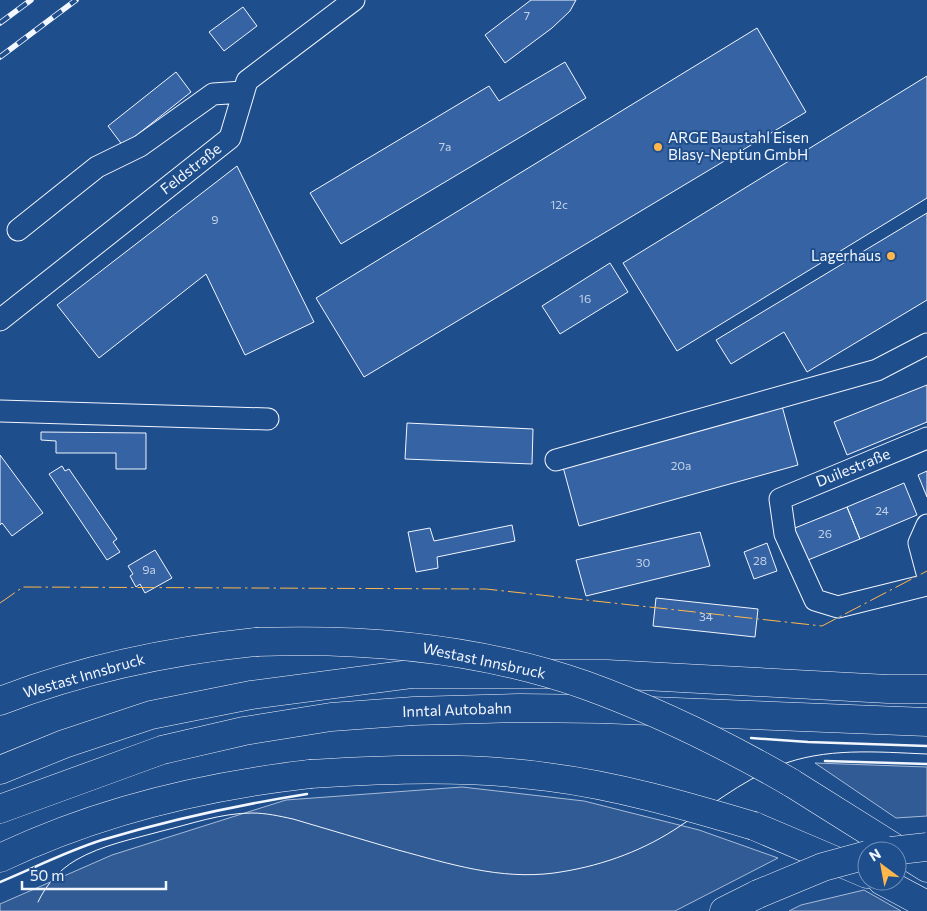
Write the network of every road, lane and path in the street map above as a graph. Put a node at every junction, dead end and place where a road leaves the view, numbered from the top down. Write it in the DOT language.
graph roads {
  1 [pos="354,0"];
  2 [pos="243,92"];
  3 [pos="18,230"];
  4 [pos="0,320"];
  5 [pos="927,344"];
  6 [pos="0,411"];
  7 [pos="268,419"];
  8 [pos="927,438"];
  9 [pos="556,460"];
  10 [pos="927,525"];
  11 [pos="927,573"];
  12 [pos="927,585"];
  13 [pos="927,689"];
  14 [pos="0,701"];
  15 [pos="927,722"];
  16 [pos="0,770"];
  17 [pos="0,808"];
  18 [pos="927,847"];
  19 [pos="907,849"];
  20 [pos="0,858"];
  21 [pos="857,858"];
  22 [pos="927,868"];
  23 [pos="857,870"];
  24 [pos="901,891"];
  25 [pos="927,905"];
  26 [pos="724,911"];
  1 -- 2 [label="street, Feldstraße"];
  2 -- 3 [label="street"];
  2 -- 4 [label="street, Feldstraße"];
  5 -- 9 [label="street"];
  6 -- 7 [label="street"];
  8 -- 12 [label="street, Duilestraße"];
  10 -- 11 [label="street"];
  13 -- 16 [label="main road"];
  14 -- 22 [label="main road, Westast Innsbruck, bridge"];
  15 -- 17 [label="main road, Inntal Autobahn"];
  18 -- 19 [label="main road, bridge"];
  20 -- 23 [label="main road, bridge"];
  21 -- 26 [label="main road, bridge"];
  24 -- 25 [label="main road"];
}
